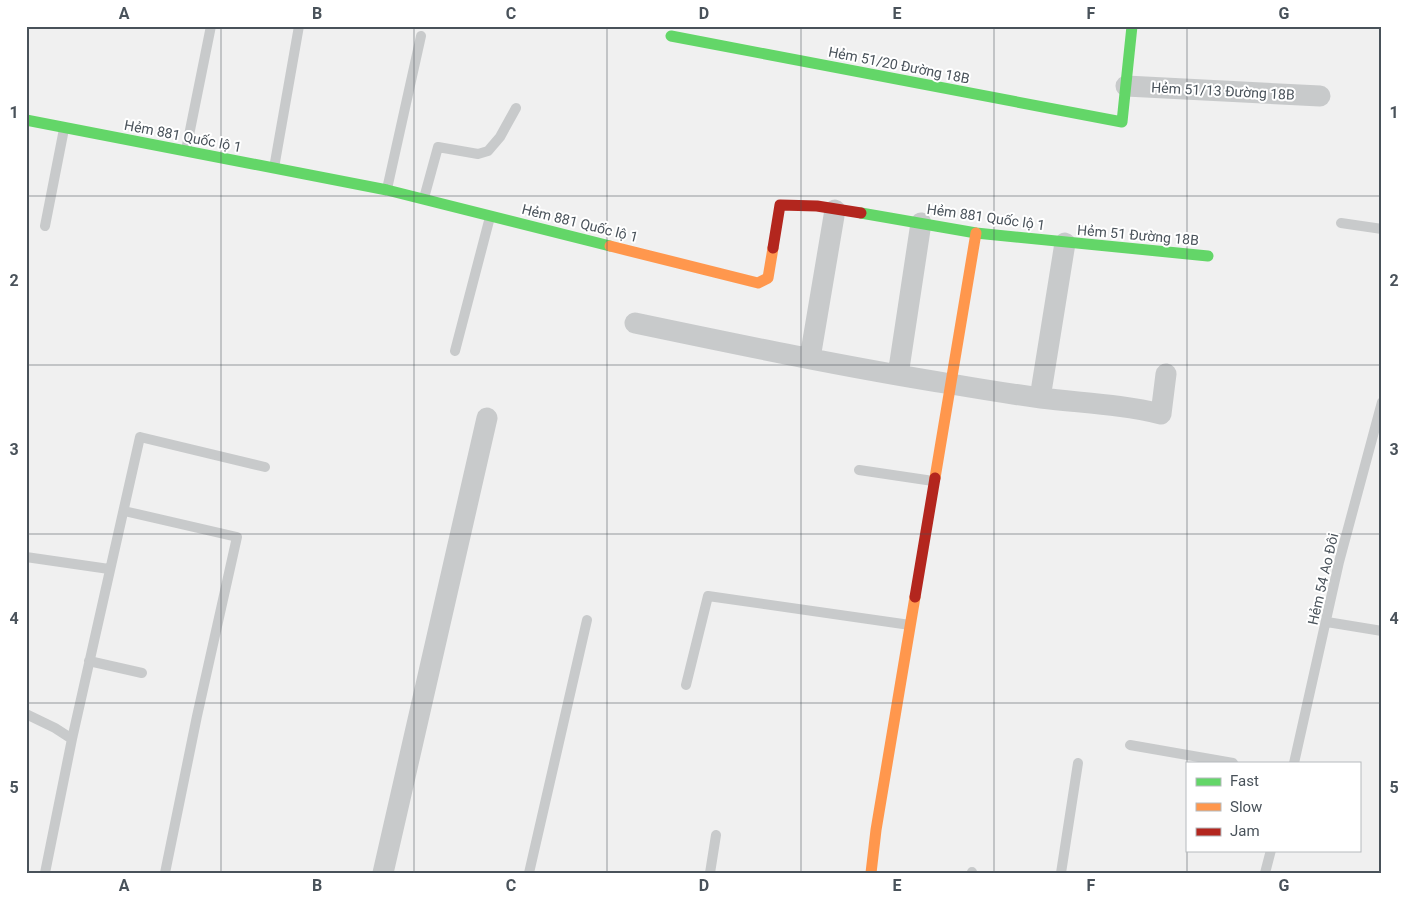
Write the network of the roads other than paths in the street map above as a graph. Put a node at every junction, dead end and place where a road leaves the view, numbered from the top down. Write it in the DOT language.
graph roads {
  1 [pos="211,26"];
  2 [pos="299,26"];
  3 [pos="1132,26"];
  4 [pos="421,36"];
  5 [pos="670,36"];
  6 [pos="1126,86"];
  7 [pos="1320,96"];
  8 [pos="516,108"];
  9 [pos="26,120"];
  10 [pos="64,128"];
  11 [pos="185,151"];
  12 [pos="274,169"];
  13 [pos="387,190"];
  14 [pos="424,199"];
  15 [pos="835,210"];
  16 [pos="490,216"];
  17 [pos="921,223"];
  18 [pos="1341,224"];
  19 [pos="45,226"];
  20 [pos="1382,229"];
  21 [pos="976,233"];
  22 [pos="1065,243"];
  23 [pos="1208,256"];
  24 [pos="635,323"];
  25 [pos="454,351"];
  26 [pos="810,358"];
  27 [pos="1166,374"];
  28 [pos="898,375"];
  29 [pos="950,384"];
  30 [pos="1040,398"];
  31 [pos="1382,402"];
  32 [pos="487,418"];
  33 [pos="265,467"];
  34 [pos="859,470"];
  35 [pos="934,481"];
  36 [pos="124,511"];
  37 [pos="26,557"];
  38 [pos="109,569"];
  39 [pos="587,620"];
  40 [pos="1327,622"];
  41 [pos="911,625"];
  42 [pos="1382,631"];
  43 [pos="90,661"];
  44 [pos="142,673"];
  45 [pos="686,686"];
  46 [pos="26,714"];
  47 [pos="72,739"];
  48 [pos="1130,745"];
  49 [pos="1226,762"];
  50 [pos="1294,762"];
  51 [pos="1078,763"];
  52 [pos="716,835"];
  53 [pos="1270,852"];
  54 [pos="45,873"];
  55 [pos="165,873"];
  56 [pos="383,873"];
  57 [pos="530,873"];
  58 [pos="710,873"];
  59 [pos="871,873"];
  60 [pos="1061,873"];
  61 [pos="1265,873"];
  1 -- 11 [label="lane"];
  2 -- 12 [label="lane"];
  3 -- 6 [label="street"];
  4 -- 13 [label="lane"];
  5 -- 6 [label="street, Hẻm 51/20 Đường 18B"];
  6 -- 7 [label="street, Hẻm 51/13 Đường 18B"];
  8 -- 14 [label="lane"];
  9 -- 10 [label="street, Hẻm 881 Quốc lộ 1"];
  10 -- 11 [label="street, Hẻm 881 Quốc lộ 1"];
  10 -- 19 [label="lane"];
  11 -- 12 [label="street, Hẻm 881 Quốc lộ 1"];
  12 -- 13 [label="street, Hẻm 881 Quốc lộ 1"];
  13 -- 14 [label="street, Hẻm 881 Quốc lộ 1"];
  14 -- 16 [label="street, Hẻm 881 Quốc lộ 1"];
  15 -- 16 [label="street, Hẻm 881 Quốc lộ 1"];
  15 -- 17 [label="street, Hẻm 881 Quốc lộ 1"];
  15 -- 26 [label="street"];
  16 -- 25 [label="lane"];
  17 -- 21 [label="street, Hẻm 881 Quốc lộ 1"];
  17 -- 28 [label="street"];
  18 -- 20 [label="lane"];
  21 -- 22 [label="street, Hẻm 881 Quốc lộ 1"];
  21 -- 29 [label="street"];
  22 -- 23 [label="street, Hẻm 51 Đường 18B"];
  22 -- 30 [label="street"];
  24 -- 26 [label="street"];
  26 -- 28 [label="street"];
  27 -- 30 [label="street"];
  28 -- 29 [label="street"];
  29 -- 30 [label="street"];
  29 -- 35 [label="street"];
  31 -- 40 [label="lane, Hẻm 54 Ao Đôi"];
  32 -- 56 [label="street"];
  33 -- 36 [label="lane"];
  34 -- 35 [label="lane"];
  35 -- 41 [label="street"];
  36 -- 38 [label="lane"];
  36 -- 55 [label="lane"];
  37 -- 38 [label="lane"];
  38 -- 43 [label="lane"];
  39 -- 57 [label="lane"];
  40 -- 42 [label="lane"];
  40 -- 50 [label="lane, Hẻm 54 Ao Đôi"];
  41 -- 45 [label="lane"];
  41 -- 59 [label="street"];
  43 -- 44 [label="lane"];
  43 -- 47 [label="lane"];
  46 -- 47 [label="lane"];
  47 -- 54 [label="lane"];
  48 -- 49 [label="lane"];
  51 -- 60 [label="lane"];
  52 -- 58 [label="lane"];
  53 -- 61 [label="lane"];
}
